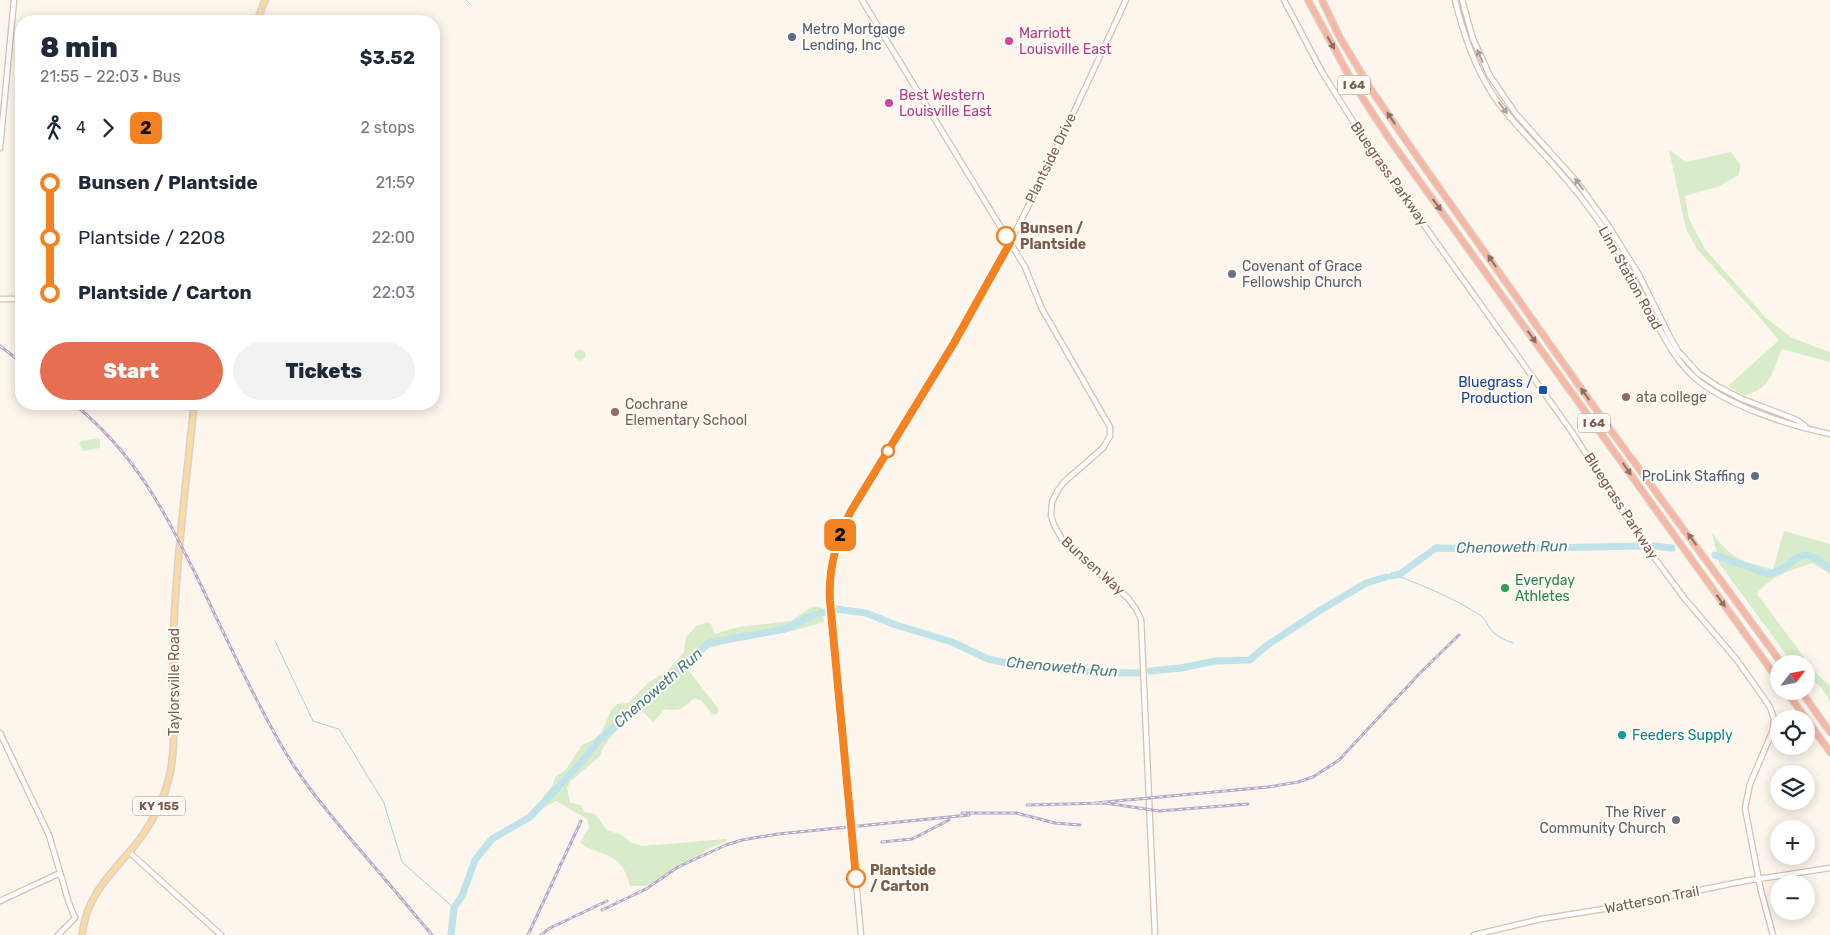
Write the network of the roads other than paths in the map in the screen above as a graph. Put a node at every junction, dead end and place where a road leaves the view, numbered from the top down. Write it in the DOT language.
graph roads {
  1 [pos="14,0"];
  2 [pos="265,0"];
  3 [pos="862,0"];
  4 [pos="1126,0"];
  5 [pos="1284,0"];
  6 [pos="1308,0"];
  7 [pos="1322,0"];
  8 [pos="1455,0"];
  9 [pos="1462,0"];
  10 [pos="259,15"];
  11 [pos="0,148"];
  12 [pos="1010,243"];
  13 [pos="0,298"];
  14 [pos="15,299"];
  15 [pos="193,410"];
  16 [pos="1806,427"];
  17 [pos="1830,434"];
  18 [pos="1775,655"];
  19 [pos="1770,668"];
  20 [pos="1792,700"];
  21 [pos="1807,700"];
  22 [pos="1830,732"];
  23 [pos="0,733"];
  24 [pos="1830,752"];
  25 [pos="129,852"];
  26 [pos="1830,868"];
  27 [pos="60,873"];
  28 [pos="1759,879"];
  29 [pos="0,901"];
  30 [pos="75,918"];
  31 [pos="84,920"];
  32 [pos="58,935"];
  33 [pos="82,935"];
  34 [pos="222,935"];
  35 [pos="861,935"];
  36 [pos="1155,935"];
  37 [pos="1474,935"];
  38 [pos="1773,935"];
  1 -- 11 [label="street"];
  2 -- 10 [label="main road"];
  3 -- 12 [label="street, Bunsen Way"];
  4 -- 12 [label="street, Plantside Drive"];
  5 -- 28 [label="street, Bluegrass Parkway"];
  6 -- 19 [label="highway, I 64, one-way"];
  18 -- 7 [label="highway, I 64, one-way"];
  8 -- 16 [label="street, Linn Station Road, one-way"];
  16 -- 9 [label="street, Linn Station Road, one-way"];
  12 -- 35 [label="street, Plantside Drive"];
  12 -- 36 [label="street, Bunsen Way"];
  13 -- 14 [label="street"];
  15 -- 25 [label="main road, Taylorsville Road / KY 155"];
  16 -- 17 [label="street, Linn Station Road"];
  20 -- 24 [label="highway"];
  21 -- 22 [label="highway"];
  23 -- 27 [label="street"];
  25 -- 31 [label="main road, Taylorsville Road / KY 155"];
  25 -- 34 [label="street"];
  26 -- 28 [label="street, Watterson Trail"];
  27 -- 29 [label="street"];
  27 -- 30 [label="street"];
  28 -- 37 [label="street, Watterson Trail"];
  28 -- 38 [label="street, Bluegrass Parkway"];
  30 -- 31 [label="street"];
  30 -- 32 [label="street"];
  31 -- 33 [label="main road, Taylorsville Road / KY 155"];
}
